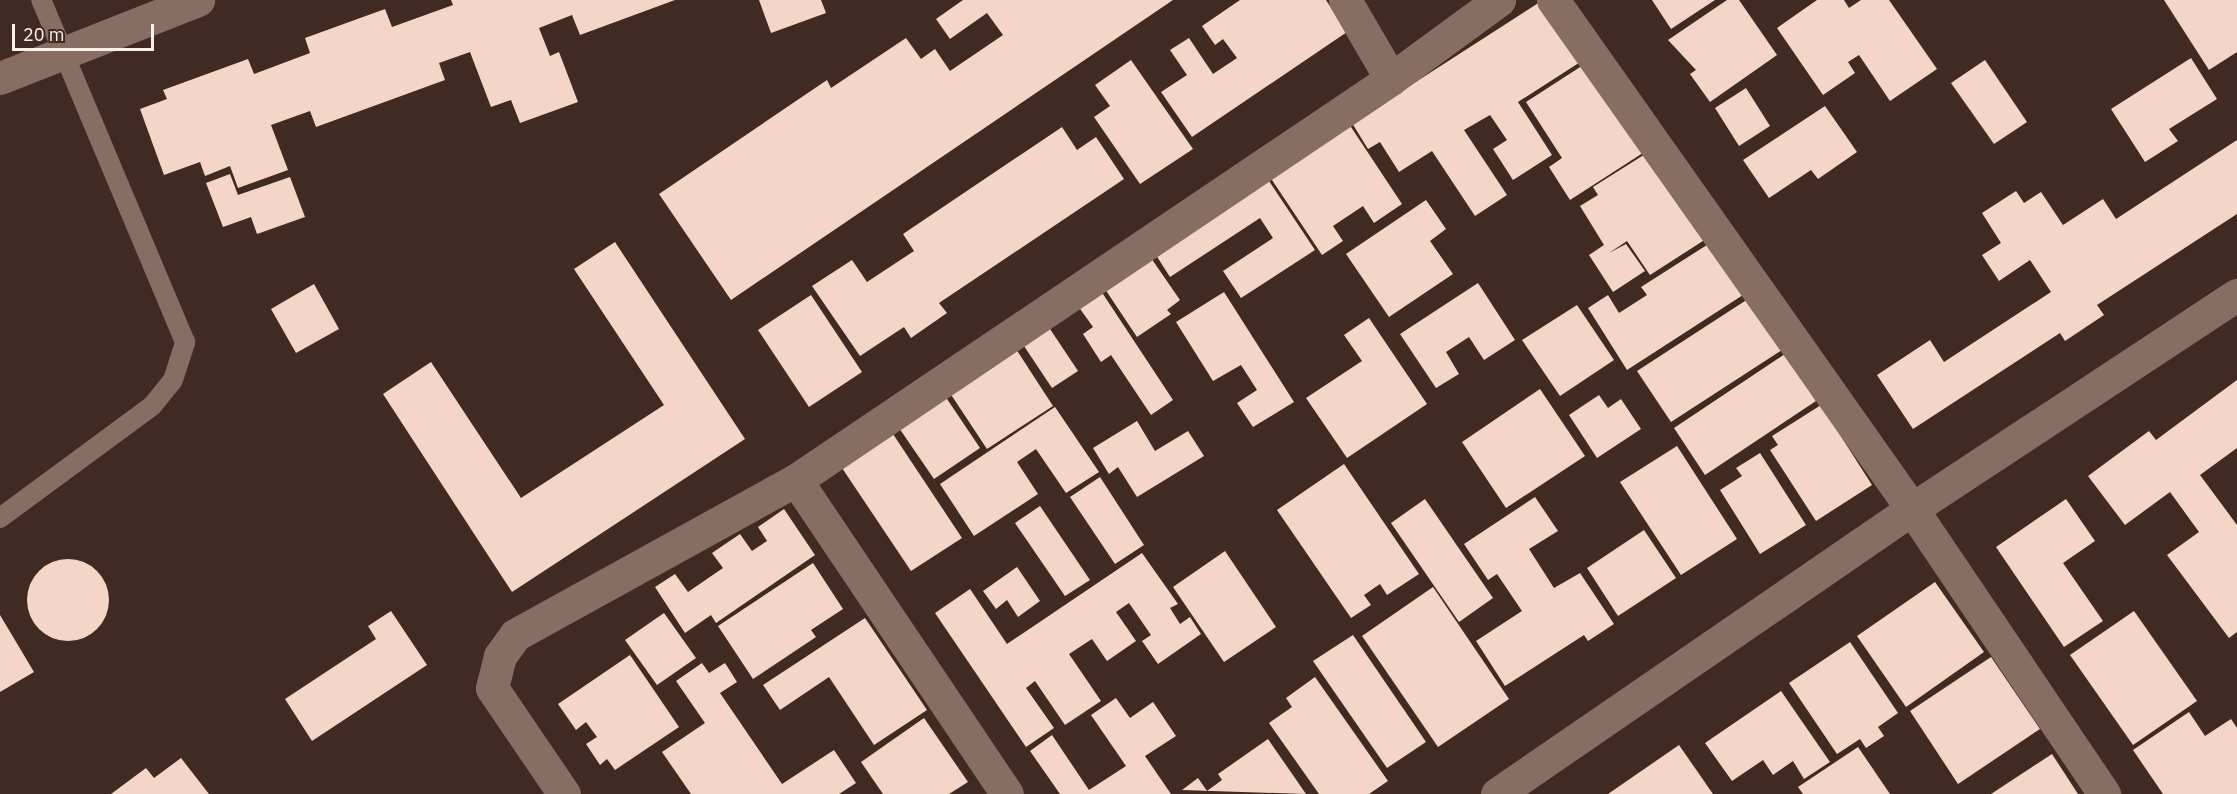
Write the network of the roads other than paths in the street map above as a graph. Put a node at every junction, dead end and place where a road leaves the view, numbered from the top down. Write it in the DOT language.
graph roads {
  1 [pos="41,0"];
  2 [pos="198,0"];
  3 [pos="1345,0"];
  4 [pos="1499,0"];
  5 [pos="1553,0"];
  6 [pos="67,52"];
  7 [pos="0,78"];
  8 [pos="1390,79"];
  9 [pos="2237,295"];
  10 [pos="796,480"];
  11 [pos="1912,509"];
  12 [pos="0,518"];
  13 [pos="562,794"];
  14 [pos="1007,794"];
  15 [pos="1497,794"];
  16 [pos="2104,794"];
  1 -- 6 [label="lane"];
  2 -- 6 [label="street"];
  3 -- 8 [label="street"];
  4 -- 8 [label="street"];
  5 -- 11 [label="street"];
  6 -- 7 [label="street"];
  6 -- 12 [label="lane"];
  8 -- 10 [label="street"];
  9 -- 11 [label="street"];
  10 -- 13 [label="street"];
  10 -- 14 [label="street"];
  11 -- 15 [label="street"];
  11 -- 16 [label="street"];
}
